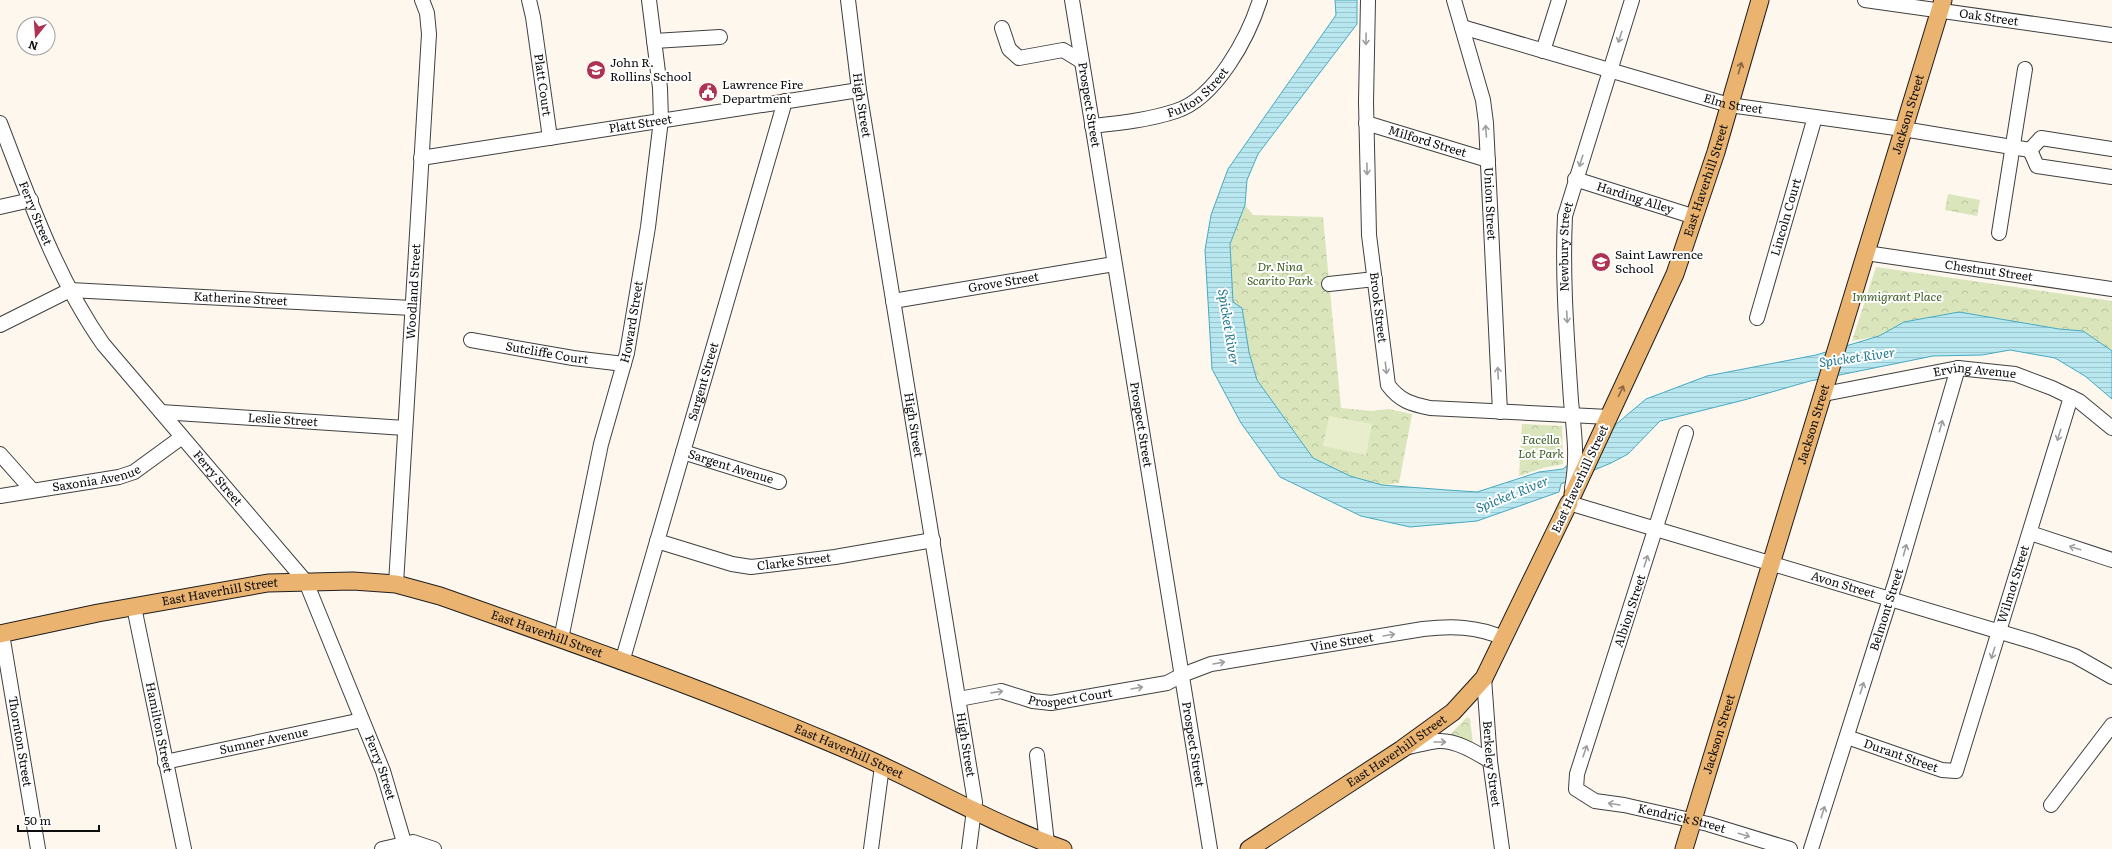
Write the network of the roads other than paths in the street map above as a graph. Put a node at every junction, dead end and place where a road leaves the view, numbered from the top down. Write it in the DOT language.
graph roads {
  1 [pos="422,0"];
  2 [pos="528,0"];
  3 [pos="648,0"];
  4 [pos="848,0"];
  5 [pos="1072,0"];
  6 [pos="1260,0"];
  7 [pos="1368,0"];
  8 [pos="1454,0"];
  9 [pos="1559,0"];
  10 [pos="1632,0"];
  11 [pos="1760,0"];
  12 [pos="1865,0"];
  13 [pos="1941,5"];
  14 [pos="1462,27"];
  15 [pos="1002,28"];
  16 [pos="2112,35"];
  17 [pos="720,36"];
  18 [pos="654,41"];
  19 [pos="1543,51"];
  20 [pos="1081,61"];
  21 [pos="2024,69"];
  22 [pos="1609,70"];
  23 [pos="860,90"];
  24 [pos="785,101"];
  25 [pos="1729,105"];
  26 [pos="1815,117"];
  27 [pos="661,120"];
  28 [pos="0,123"];
  29 [pos="1366,123"];
  30 [pos="1092,126"];
  31 [pos="1904,129"];
  32 [pos="550,138"];
  33 [pos="2012,148"];
  34 [pos="2112,149"];
  35 [pos="2030,150"];
  36 [pos="421,158"];
  37 [pos="1488,160"];
  38 [pos="2112,177"];
  39 [pos="1575,179"];
  40 [pos="31,200"];
  41 [pos="0,207"];
  42 [pos="1695,217"];
  43 [pos="1999,233"];
  44 [pos="1866,253"];
  45 [pos="1114,264"];
  46 [pos="1375,279"];
  47 [pos="1330,284"];
  48 [pos="2112,289"];
  49 [pos="70,290"];
  50 [pos="893,301"];
  51 [pos="412,308"];
  52 [pos="1757,318"];
  53 [pos="0,325"];
  54 [pos="471,340"];
  55 [pos="624,364"];
  56 [pos="1958,368"];
  57 [pos="1825,390"];
  58 [pos="2071,397"];
  59 [pos="161,412"];
  60 [pos="1500,412"];
  61 [pos="1573,420"];
  62 [pos="1606,422"];
  63 [pos="405,428"];
  64 [pos="2112,428"];
  65 [pos="1686,433"];
  66 [pos="182,437"];
  67 [pos="683,452"];
  68 [pos="0,454"];
  69 [pos="779,482"];
  70 [pos="32,490"];
  71 [pos="0,496"];
  72 [pos="1571,497"];
  73 [pos="1656,528"];
  74 [pos="2030,533"];
  75 [pos="933,540"];
  76 [pos="657,541"];
  77 [pos="2112,560"];
  78 [pos="1772,563"];
  79 [pos="306,582"];
  80 [pos="396,584"];
  81 [pos="1891,598"];
  82 [pos="134,607"];
  83 [pos="2000,632"];
  84 [pos="1,634"];
  85 [pos="1503,638"];
  86 [pos="561,639"];
  87 [pos="622,662"];
  88 [pos="1182,675"];
  89 [pos="2112,677"];
  90 [pos="1484,678"];
  91 [pos="959,699"];
  92 [pos="362,720"];
  93 [pos="2112,725"];
  94 [pos="1847,737"];
  95 [pos="1402,749"];
  96 [pos="1037,755"];
  97 [pos="1490,761"];
  98 [pos="165,762"];
  99 [pos="882,766"];
  100 [pos="1956,771"];
  101 [pos="1576,789"];
  102 [pos="2051,805"];
  103 [pos="974,811"];
  104 [pos="1693,821"];
  105 [pos="406,846"];
  106 [pos="1055,846"];
  107 [pos="38,849"];
  108 [pos="184,849"];
  109 [pos="382,849"];
  110 [pos="434,849"];
  111 [pos="871,849"];
  112 [pos="969,849"];
  113 [pos="1210,849"];
  114 [pos="1249,849"];
  115 [pos="1502,849"];
  116 [pos="1684,849"];
  117 [pos="1790,849"];
  118 [pos="1811,849"];
  1 -- 36 [label="street, Woodland Street"];
  2 -- 32 [label="street, Platt Court"];
  3 -- 18 [label="street, Howard Street"];
  4 -- 23 [label="street, High Street"];
  5 -- 20 [label="street, Prospect Street"];
  6 -- 30 [label="street, Fulton Street"];
  7 -- 29 [label="street, Brook Street, one-way"];
  8 -- 14 [label="street, Union Street"];
  9 -- 19 [label="street"];
  10 -- 22 [label="street, Newbury Street, one-way"];
  25 -- 11 [label="main road, East Haverhill Street, one-way"];
  12 -- 13 [label="street, Oak Street"];
  13 -- 16 [label="street, Oak Street"];
  13 -- 31 [label="main road, Jackson Street"];
  14 -- 19 [label="street, Elm Street"];
  37 -- 14 [label="street, Union Street, one-way"];
  15 -- 20 [label="street"];
  17 -- 18 [label="street"];
  18 -- 27 [label="street, Howard Street"];
  19 -- 22 [label="street, Elm Street"];
  20 -- 30 [label="street, Prospect Street"];
  21 -- 33 [label="street"];
  22 -- 25 [label="street, Elm Street"];
  22 -- 39 [label="street, Newbury Street, one-way"];
  23 -- 24 [label="street, Platt Street"];
  23 -- 50 [label="street, High Street"];
  24 -- 27 [label="street, Platt Street"];
  24 -- 67 [label="street, Sargent Street"];
  25 -- 26 [label="street, Elm Street"];
  25 -- 42 [label="main road, East Haverhill Street"];
  26 -- 31 [label="street, Elm Street"];
  26 -- 52 [label="street, Lincoln Court"];
  27 -- 32 [label="street, Platt Street"];
  27 -- 55 [label="street, Howard Street"];
  28 -- 40 [label="street, Ferry Street"];
  29 -- 37 [label="street, Milford Street"];
  29 -- 46 [label="street, Brook Street, one-way"];
  30 -- 45 [label="street, Prospect Street"];
  31 -- 33 [label="street, Elm Street"];
  31 -- 44 [label="main road, Jackson Street"];
  32 -- 36 [label="street, Platt Street"];
  33 -- 35 [label="street, Elm Street"];
  33 -- 43 [label="street"];
  34 -- 35 [label="street"];
  35 -- 38 [label="street"];
  36 -- 51 [label="street, Woodland Street"];
  60 -- 37 [label="street, Union Street, one-way"];
  39 -- 42 [label="street, Harding Alley"];
  39 -- 61 [label="street, Newbury Street, one-way"];
  40 -- 41 [label="street"];
  40 -- 49 [label="street, Ferry Street"];
  62 -- 42 [label="main road, East Haverhill Street, one-way"];
  44 -- 48 [label="street, Chestnut Street"];
  44 -- 57 [label="main road, Jackson Street"];
  45 -- 50 [label="street, Grove Street"];
  45 -- 88 [label="street, Prospect Street"];
  46 -- 47 [label="street"];
  46 -- 60 [label="street, Brook Street, one-way"];
  49 -- 51 [label="street, Katherine Street"];
  49 -- 53 [label="street"];
  49 -- 59 [label="street, Ferry Street"];
  50 -- 75 [label="street, High Street"];
  51 -- 63 [label="street, Woodland Street"];
  54 -- 55 [label="street, Sutcliffe Court"];
  55 -- 86 [label="street, Howard Street"];
  56 -- 57 [label="street, Erving Avenue"];
  56 -- 58 [label="street, Erving Avenue"];
  81 -- 56 [label="street, Belmont Street, one-way"];
  57 -- 78 [label="main road, Jackson Street"];
  58 -- 64 [label="street, Erving Avenue"];
  58 -- 74 [label="street, Wilmot Street, one-way"];
  59 -- 63 [label="street, Leslie Street"];
  59 -- 66 [label="street, Ferry Street"];
  60 -- 61 [label="street, Brook Street"];
  61 -- 62 [label="street, Brook Street"];
  61 -- 72 [label="street, Newbury Street"];
  62 -- 72 [label="main road, East Haverhill Street"];
  63 -- 80 [label="street, Woodland Street"];
  65 -- 73 [label="street, Albion Street"];
  66 -- 70 [label="street, Saxonia Avenue"];
  66 -- 79 [label="street, Ferry Street"];
  67 -- 69 [label="street, Sargent Avenue"];
  67 -- 76 [label="street, Sargent Street"];
  68 -- 70 [label="street"];
  70 -- 71 [label="street, Saxonia Avenue"];
  72 -- 73 [label="street, Avon Street"];
  72 -- 85 [label="main road, East Haverhill Street"];
  73 -- 78 [label="street, Avon Street"];
  101 -- 73 [label="street, Albion Street, one-way"];
  77 -- 74 [label="street, one-way"];
  74 -- 83 [label="street, Wilmot Street"];
  75 -- 76 [label="street, Clarke Street"];
  75 -- 91 [label="street, High Street"];
  76 -- 87 [label="street, Sargent Street"];
  78 -- 81 [label="street, Avon Street"];
  78 -- 104 [label="main road, Jackson Street"];
  79 -- 80 [label="main road, East Haverhill Street"];
  79 -- 82 [label="main road, East Haverhill Street"];
  79 -- 92 [label="street, Ferry Street"];
  80 -- 86 [label="main road, East Haverhill Street"];
  81 -- 83 [label="street, Avon Street"];
  94 -- 81 [label="street, Belmont Street, one-way"];
  82 -- 84 [label="main road, East Haverhill Street"];
  82 -- 98 [label="street, Hamilton Street"];
  83 -- 89 [label="street, Avon Street"];
  83 -- 100 [label="street, Wilmot Street, one-way"];
  84 -- 107 [label="street, Thornton Street"];
  88 -- 85 [label="street, Vine Street, one-way"];
  85 -- 90 [label="main road, East Haverhill Street"];
  86 -- 87 [label="main road, East Haverhill Street"];
  87 -- 99 [label="main road, East Haverhill Street"];
  91 -- 88 [label="street, Prospect Court, one-way"];
  88 -- 113 [label="street, Prospect Street"];
  90 -- 95 [label="main road, East Haverhill Street"];
  90 -- 97 [label="street, Berkeley Street"];
  91 -- 103 [label="street, High Street"];
  92 -- 98 [label="street, Sumner Avenue"];
  92 -- 105 [label="street, Ferry Street"];
  93 -- 102 [label="street"];
  94 -- 100 [label="street, Durant Street"];
  118 -- 94 [label="street, Belmont Street, one-way"];
  95 -- 97 [label="street, one-way"];
  95 -- 114 [label="main road, East Haverhill Street"];
  96 -- 106 [label="street"];
  97 -- 115 [label="street, Berkeley Street"];
  98 -- 108 [label="street, Hamilton Street"];
  99 -- 103 [label="main road, East Haverhill Street"];
  99 -- 111 [label="street"];
  104 -- 101 [label="street, Kendrick Street, one-way"];
  103 -- 106 [label="main road, East Haverhill Street"];
  103 -- 112 [label="street, High Street"];
  104 -- 116 [label="main road, Jackson Street"];
  104 -- 117 [label="street, Kendrick Street, one-way"];
  105 -- 109 [label="street"];
  105 -- 110 [label="street"];
}
